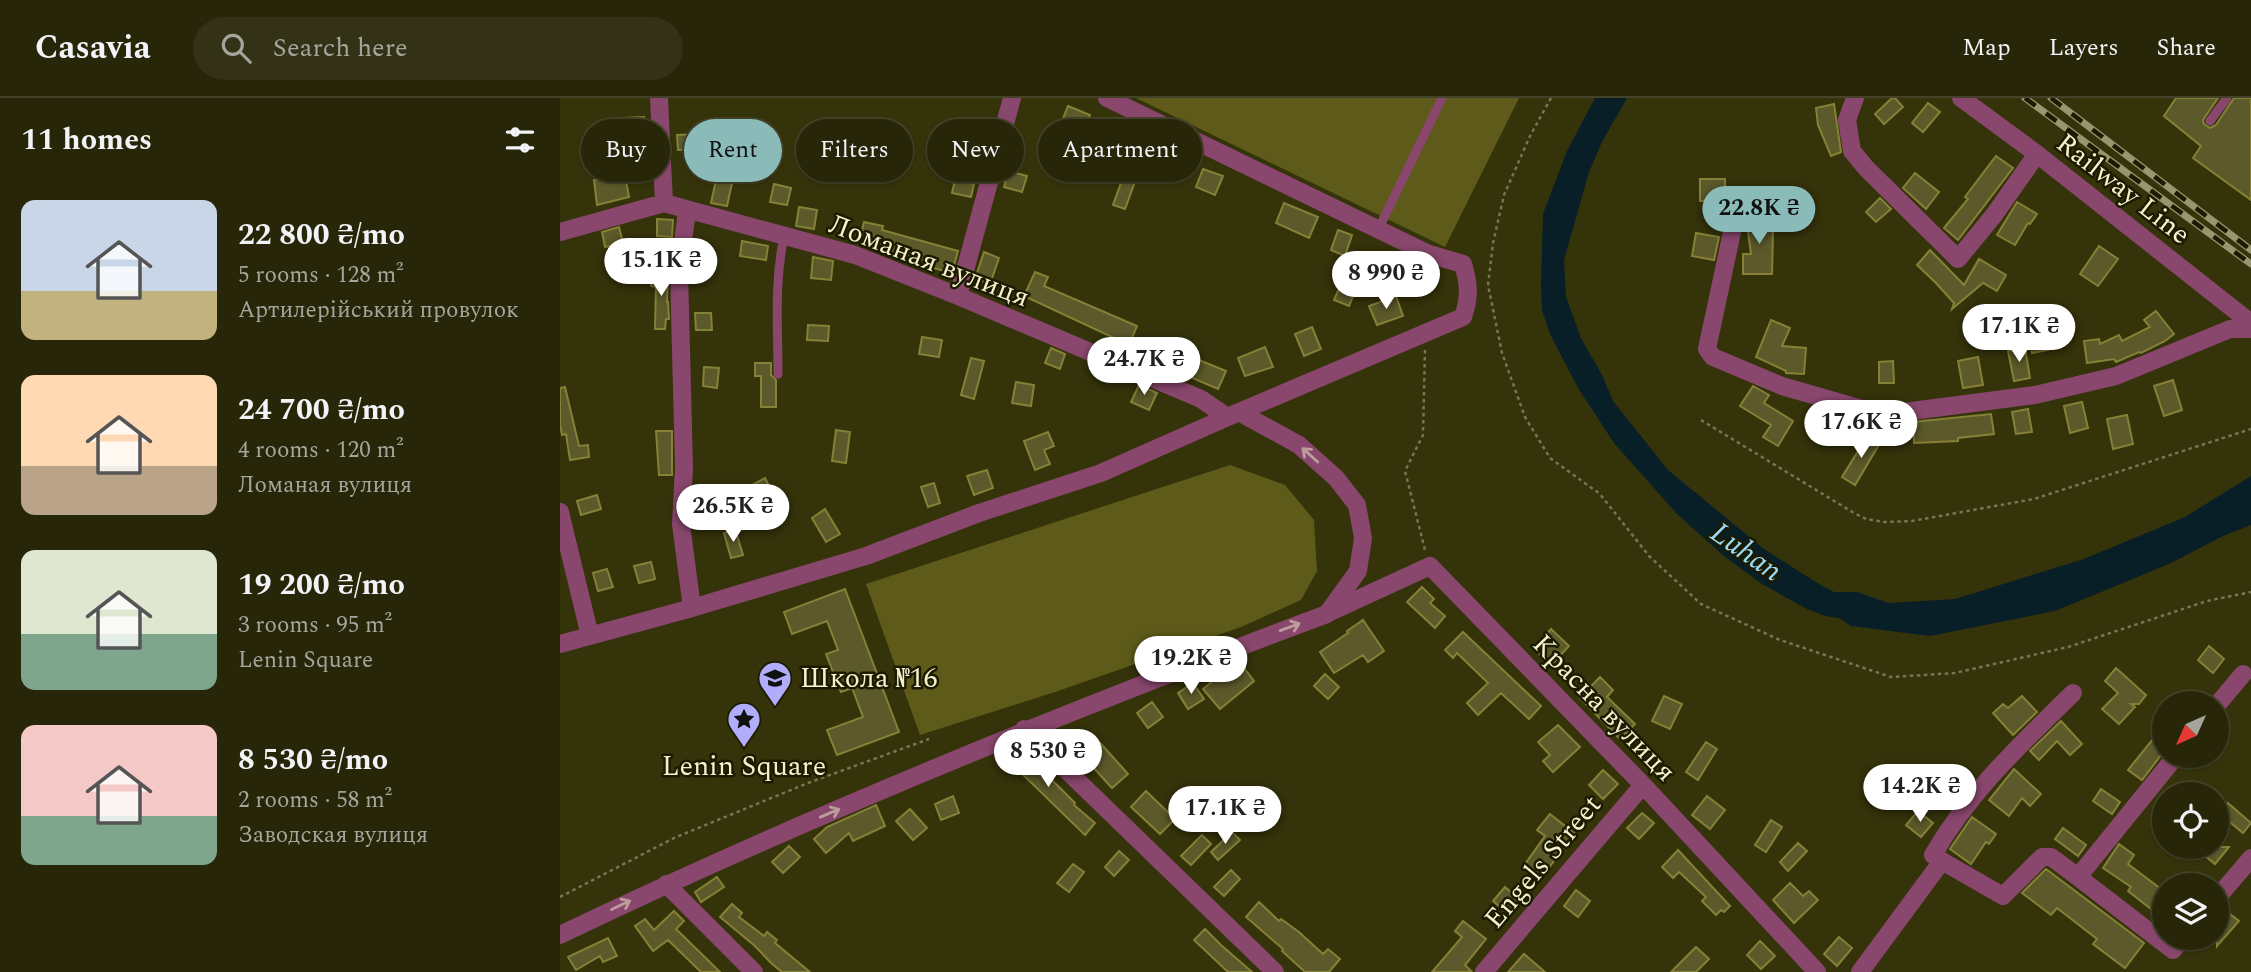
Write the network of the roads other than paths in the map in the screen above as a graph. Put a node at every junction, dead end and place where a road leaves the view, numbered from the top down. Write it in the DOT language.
graph roads {
  1 [pos="659,98"];
  2 [pos="1012,98"];
  3 [pos="1107,98"];
  4 [pos="1442,98"];
  5 [pos="1855,98"];
  6 [pos="1961,98"];
  7 [pos="2227,98"];
  8 [pos="2210,121"];
  9 [pos="2037,154"];
  10 [pos="664,204"];
  11 [pos="687,211"];
  12 [pos="1379,228"];
  13 [pos="560,232"];
  14 [pos="1732,232"];
  15 [pos="784,237"];
  16 [pos="958,296"];
  17 [pos="2251,323"];
  18 [pos="2251,329"];
  19 [pos="778,374"];
  20 [pos="1233,415"];
  21 [pos="560,512"];
  22 [pos="692,608"];
  23 [pos="1327,614"];
  24 [pos="590,636"];
  25 [pos="560,644"];
  26 [pos="2243,674"];
  27 [pos="2229,691"];
  28 [pos="2073,693"];
  29 [pos="1024,729"];
  30 [pos="2166,768"];
  31 [pos="1643,785"];
  32 [pos="2251,858"];
  33 [pos="1942,861"];
  34 [pos="2078,877"];
  35 [pos="666,884"];
  36 [pos="2229,884"];
  37 [pos="2152,927"];
  38 [pos="560,935"];
  39 [pos="754,972"];
  40 [pos="1275,972"];
  41 [pos="1483,972"];
  42 [pos="1816,972"];
  43 [pos="1860,972"];
  1 -- 10 [label="street"];
  2 -- 16 [label="street"];
  3 -- 12 [label="street"];
  4 -- 12 [label="lane"];
  5 -- 9 [label="street"];
  6 -- 9 [label="street, Railway Line"];
  7 -- 8 [label="lane"];
  9 -- 17 [label="street, Railway Line"];
  10 -- 11 [label="street, Ломаная вулиця"];
  10 -- 13 [label="street"];
  11 -- 15 [label="street, Ломаная вулиця"];
  11 -- 22 [label="street"];
  12 -- 20 [label="street"];
  14 -- 18 [label="street"];
  15 -- 16 [label="street, Ломаная вулиця"];
  15 -- 19 [label="lane"];
  16 -- 20 [label="street, Ломаная вулиця"];
  20 -- 22 [label="street"];
  23 -- 20 [label="street, one-way"];
  21 -- 24 [label="street"];
  22 -- 24 [label="street"];
  29 -- 23 [label="street, one-way"];
  23 -- 31 [label="street, Красна вулиця"];
  24 -- 25 [label="street"];
  26 -- 27 [label="street"];
  28 -- 33 [label="street"];
  35 -- 29 [label="street, one-way"];
  29 -- 40 [label="street"];
  30 -- 34 [label="street"];
  31 -- 41 [label="street, Engels Street"];
  31 -- 42 [label="street, Красна вулиця"];
  32 -- 36 [label="street"];
  33 -- 34 [label="street"];
  33 -- 43 [label="street"];
  34 -- 37 [label="street"];
  38 -- 35 [label="street, one-way"];
  35 -- 39 [label="street"];
}
